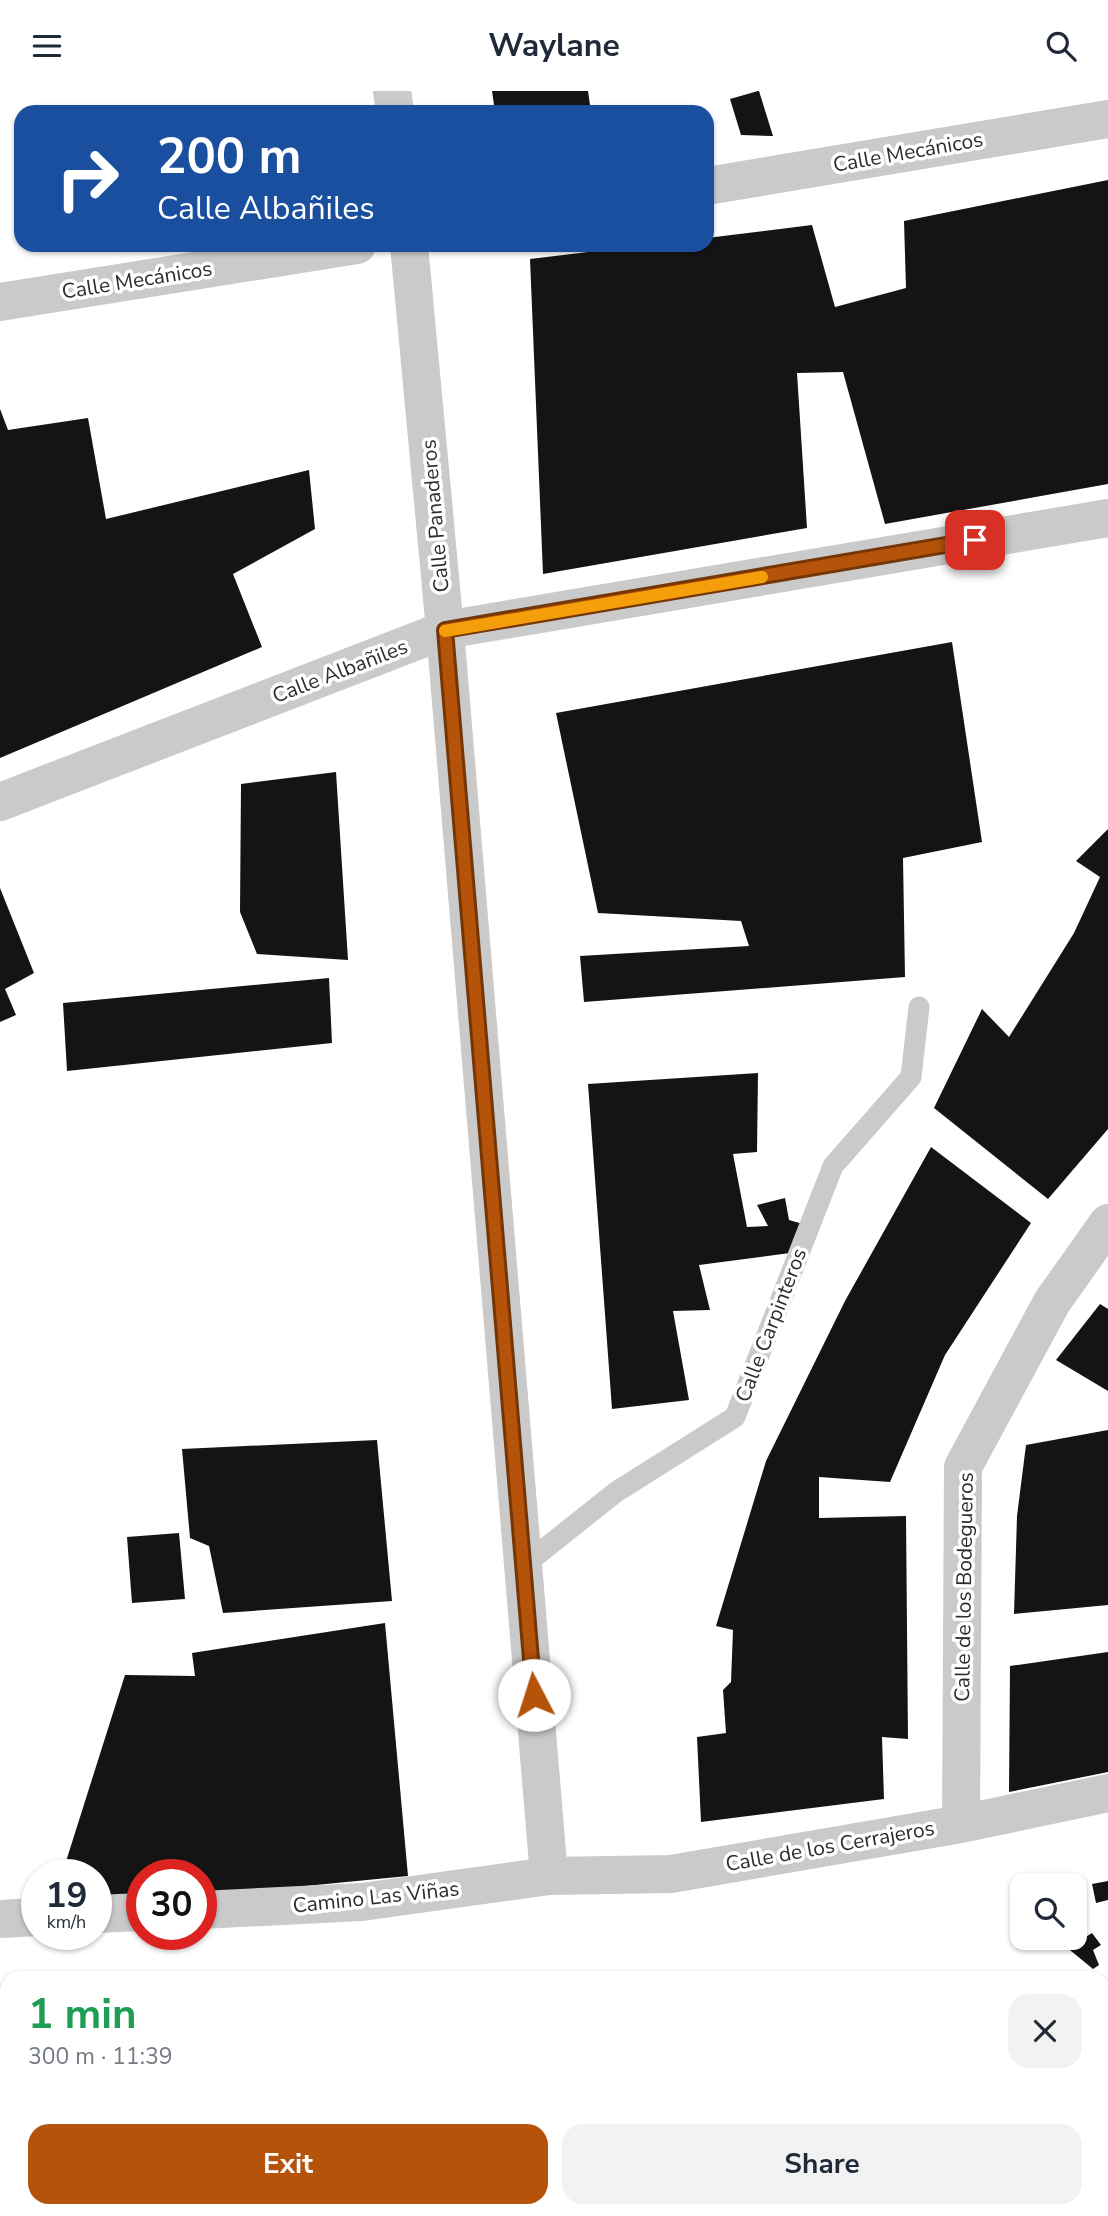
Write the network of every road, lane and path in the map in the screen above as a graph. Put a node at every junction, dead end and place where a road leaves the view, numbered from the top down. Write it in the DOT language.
graph roads {
  1 [pos="1108,119"];
  2 [pos="714,185"];
  3 [pos="313,252"];
  4 [pos="410,252"];
  5 [pos="0,302"];
  6 [pos="1108,518"];
  7 [pos="445,630"];
  8 [pos="0,802"];
  9 [pos="919,1007"];
  10 [pos="1108,1223"];
  11 [pos="523,1566"];
  12 [pos="1108,1793"];
  13 [pos="961,1823"];
  14 [pos="549,1876"];
  15 [pos="217,1909"];
  16 [pos="21,1918"];
  17 [pos="0,1919"];
  1 -- 2 [label="street, Calle Mecánicos"];
  3 -- 5 [label="street, Calle Mecánicos"];
  4 -- 7 [label="street, Calle Panaderos"];
  6 -- 7 [label="street, Calle Albañiles"];
  7 -- 8 [label="street, Calle Albañiles"];
  7 -- 11 [label="street, Calle Panaderos"];
  9 -- 11 [label="lane, Calle Carpinteros"];
  10 -- 13 [label="street, Calle de los Bodegueros"];
  11 -- 14 [label="street, Calle Panaderos"];
  12 -- 13 [label="street, Calle de los Cerrajeros"];
  13 -- 14 [label="street, Calle de los Cerrajeros"];
  14 -- 15 [label="street, Camino Las Viñas"];
  16 -- 17 [label="street"];
}
